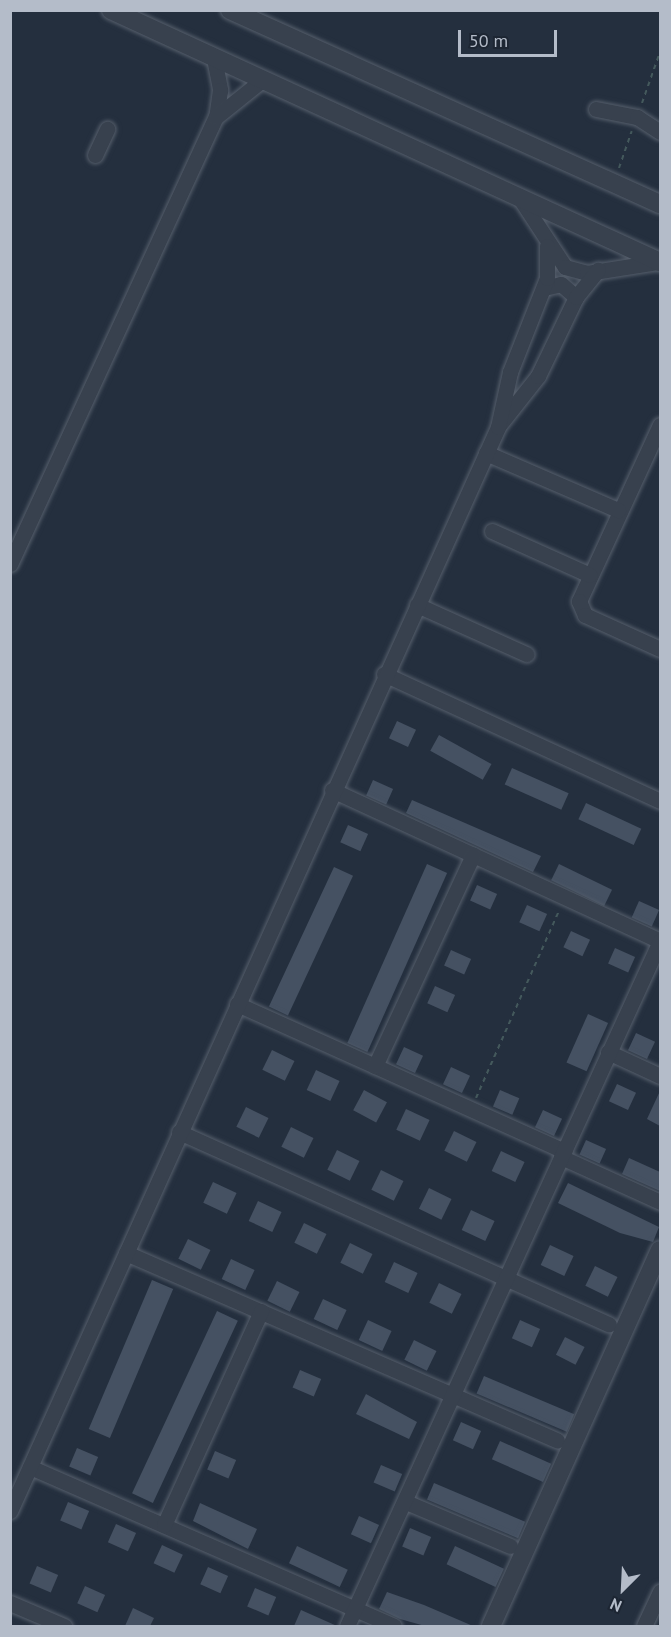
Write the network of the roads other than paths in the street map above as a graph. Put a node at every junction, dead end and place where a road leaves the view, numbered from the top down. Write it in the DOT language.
graph roads {
  1 [pos="111,10"];
  2 [pos="230,10"];
  3 [pos="214,58"];
  4 [pos="262,80"];
  5 [pos="596,109"];
  6 [pos="216,117"];
  7 [pos="107,129"];
  8 [pos="660,132"];
  9 [pos="95,155"];
  10 [pos="516,195"];
  11 [pos="660,204"];
  12 [pos="547,246"];
  13 [pos="660,262"];
  14 [pos="598,270"];
  15 [pos="544,288"];
  16 [pos="576,297"];
  17 [pos="510,372"];
  18 [pos="534,381"];
  19 [pos="660,425"];
  20 [pos="498,427"];
  21 [pos="486,453"];
  22 [pos="618,510"];
  23 [pos="492,531"];
  24 [pos="10,564"];
  25 [pos="590,575"];
  26 [pos="417,605"];
  27 [pos="660,649"];
  28 [pos="526,654"];
  29 [pos="384,674"];
  30 [pos="332,790"];
  31 [pos="660,801"];
  32 [pos="473,855"];
  33 [pos="660,945"];
  34 [pos="237,1004"];
  35 [pos="608,1052"];
  36 [pos="375,1066"];
  37 [pos="660,1076"];
  38 [pos="179,1132"];
  39 [pos="563,1154"];
  40 [pos="660,1202"];
  41 [pos="660,1250"];
  42 [pos="126,1253"];
  43 [pos="507,1277"];
  44 [pos="261,1311"];
  45 [pos="609,1324"];
  46 [pos="453,1395"];
  47 [pos="557,1440"];
  48 [pos="30,1467"];
  49 [pos="406,1502"];
  50 [pos="10,1511"];
  51 [pos="164,1525"];
  52 [pos="510,1546"];
  53 [pos="660,1592"];
  54 [pos="10,1603"];
  55 [pos="355,1609"];
  56 [pos="64,1626"];
  57 [pos="347,1626"];
  58 [pos="394,1626"];
  59 [pos="491,1626"];
  60 [pos="644,1626"];
  1 -- 3 [label="street"];
  2 -- 11 [label="street"];
  3 -- 4 [label="street"];
  3 -- 6 [label="street"];
  4 -- 6 [label="street"];
  4 -- 10 [label="street"];
  5 -- 8 [label="street"];
  6 -- 24 [label="street"];
  7 -- 9 [label="street"];
  10 -- 12 [label="street"];
  10 -- 13 [label="street"];
  12 -- 14 [label="street"];
  12 -- 15 [label="street"];
  13 -- 14 [label="street"];
  14 -- 16 [label="street"];
  15 -- 16 [label="street"];
  15 -- 17 [label="street"];
  16 -- 18 [label="street"];
  17 -- 18 [label="street"];
  17 -- 20 [label="street"];
  18 -- 20 [label="street"];
  19 -- 22 [label="street"];
  20 -- 21 [label="street"];
  21 -- 22 [label="street"];
  21 -- 26 [label="street"];
  22 -- 25 [label="street"];
  23 -- 25 [label="street"];
  25 -- 27 [label="street"];
  26 -- 28 [label="street"];
  26 -- 29 [label="street"];
  29 -- 30 [label="street"];
  29 -- 31 [label="street"];
  30 -- 32 [label="street"];
  30 -- 34 [label="street"];
  32 -- 33 [label="street"];
  32 -- 36 [label="street"];
  33 -- 35 [label="street"];
  34 -- 36 [label="street"];
  34 -- 38 [label="street"];
  35 -- 37 [label="street"];
  35 -- 39 [label="street"];
  36 -- 39 [label="street"];
  38 -- 42 [label="street"];
  38 -- 43 [label="street"];
  39 -- 40 [label="street"];
  39 -- 43 [label="street"];
  41 -- 59 [label="street"];
  42 -- 44 [label="street"];
  42 -- 48 [label="street"];
  43 -- 45 [label="street"];
  43 -- 46 [label="street"];
  44 -- 46 [label="street"];
  44 -- 51 [label="street"];
  46 -- 47 [label="street"];
  46 -- 49 [label="street"];
  48 -- 50 [label="street"];
  48 -- 51 [label="street"];
  49 -- 52 [label="street"];
  49 -- 55 [label="street"];
  51 -- 55 [label="street"];
  53 -- 60 [label="street"];
  54 -- 56 [label="street"];
  55 -- 57 [label="street"];
  55 -- 58 [label="street"];
}
